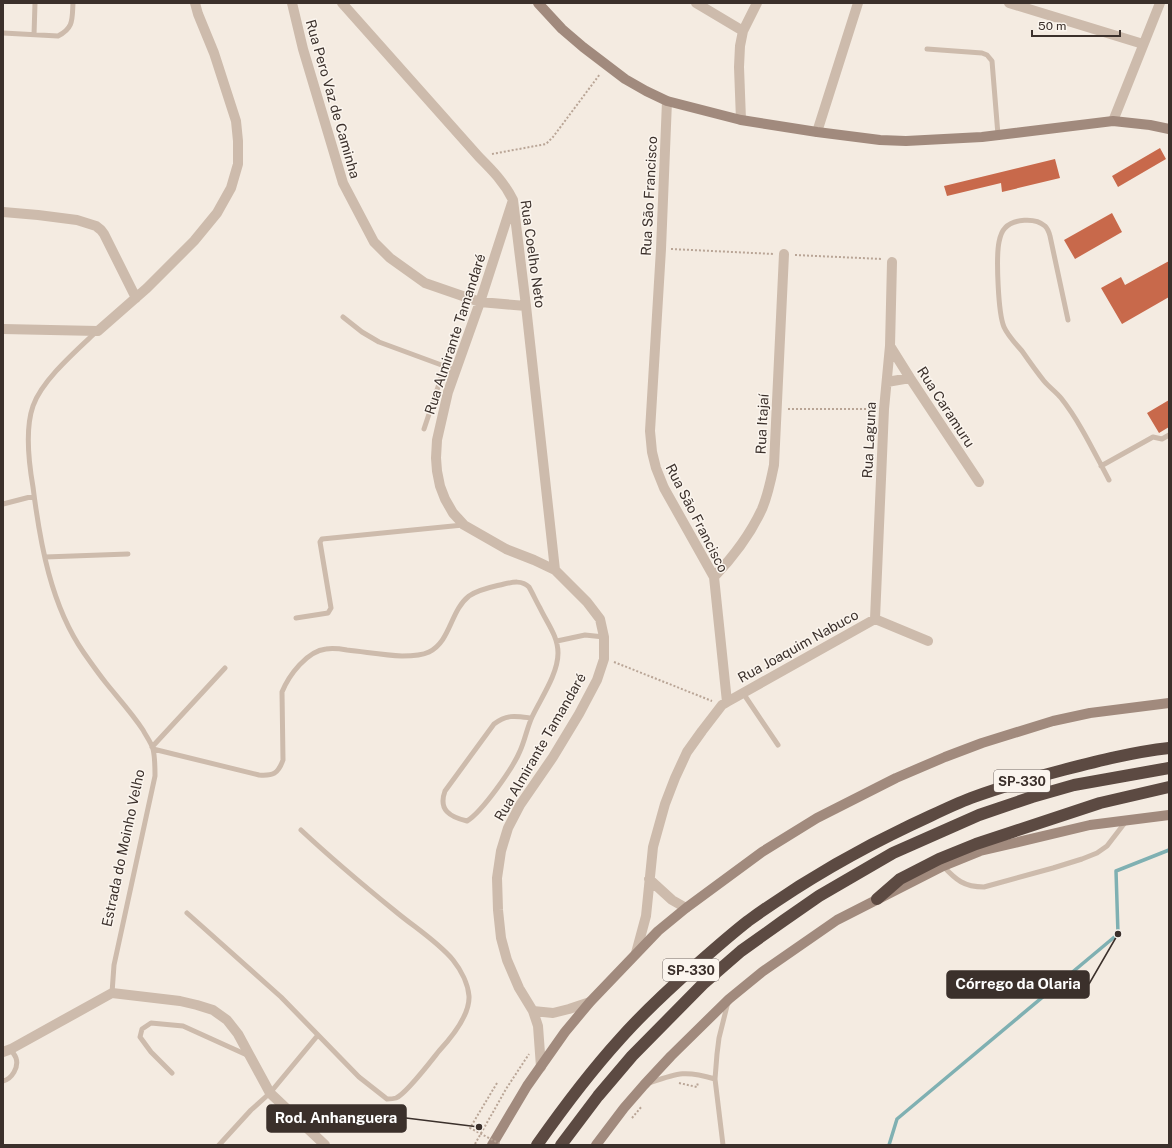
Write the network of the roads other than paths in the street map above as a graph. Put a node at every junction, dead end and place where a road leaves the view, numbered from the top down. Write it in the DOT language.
graph roads {
  1 [pos="35,3"];
  2 [pos="73,3"];
  3 [pos="196,3"];
  4 [pos="292,3"];
  5 [pos="342,3"];
  6 [pos="538,3"];
  7 [pos="696,3"];
  8 [pos="757,3"];
  9 [pos="858,3"];
  10 [pos="1008,3"];
  11 [pos="1160,3"];
  12 [pos="743,31"];
  13 [pos="3,33"];
  14 [pos="34,35"];
  15 [pos="1143,44"];
  16 [pos="927,49"];
  17 [pos="667,101"];
  18 [pos="741,120"];
  19 [pos="1113,121"];
  20 [pos="1169,128"];
  21 [pos="817,132"];
  22 [pos="998,135"];
  23 [pos="513,200"];
  24 [pos="3,212"];
  25 [pos="784,254"];
  26 [pos="892,262"];
  27 [pos="136,298"];
  28 [pos="480,302"];
  29 [pos="526,306"];
  30 [pos="343,317"];
  31 [pos="1068,320"];
  32 [pos="3,329"];
  33 [pos="98,331"];
  34 [pos="890,346"];
  35 [pos="456,370"];
  36 [pos="910,378"];
  37 [pos="887,382"];
  38 [pos="424,429"];
  39 [pos="1169,435"];
  40 [pos="1101,466"];
  41 [pos="1109,480"];
  42 [pos="979,482"];
  43 [pos="34,496"];
  44 [pos="3,504"];
  45 [pos="464,525"];
  46 [pos="128,554"];
  47 [pos="45,557"];
  48 [pos="555,570"];
  49 [pos="714,577"];
  50 [pos="296,618"];
  51 [pos="875,619"];
  52 [pos="604,637"];
  53 [pos="557,641"];
  54 [pos="928,641"];
  55 [pos="225,668"];
  56 [pos="743,693"];
  57 [pos="1169,703"];
  58 [pos="725,704"];
  59 [pos="531,718"];
  60 [pos="778,745"];
  61 [pos="152,748"];
  62 [pos="1169,748"];
  63 [pos="1169,768"];
  64 [pos="1169,787"];
  65 [pos="1169,815"];
  66 [pos="1127,820"];
  67 [pos="301,830"];
  68 [pos="943,866"];
  69 [pos="649,879"];
  70 [pos="876,899"];
  71 [pos="686,908"];
  72 [pos="187,913"];
  73 [pos="636,953"];
  74 [pos="112,993"];
  75 [pos="729,999"];
  76 [pos="590,1002"];
  77 [pos="533,1011"];
  78 [pos="318,1035"];
  79 [pos="7,1051"];
  80 [pos="250,1056"];
  81 [pos="541,1067"];
  82 [pos="172,1073"];
  83 [pos="715,1079"];
  84 [pos="3,1082"];
  85 [pos="644,1085"];
  86 [pos="270,1093"];
  87 [pos="219,1145"];
  88 [pos="325,1145"];
  89 [pos="492,1145"];
  90 [pos="537,1145"];
  91 [pos="562,1145"];
  92 [pos="596,1145"];
  93 [pos="723,1145"];
  1 -- 14 [label="lane"];
  2 -- 14 [label="lane"];
  3 -- 27 [label="street"];
  4 -- 28 [label="street, Rua Pero Vaz de Caminha"];
  5 -- 23 [label="street, Rua Coelho Neto"];
  6 -- 17 [label="main road"];
  7 -- 12 [label="street"];
  8 -- 12 [label="street"];
  9 -- 21 [label="street"];
  10 -- 15 [label="street"];
  11 -- 15 [label="street"];
  12 -- 18 [label="street"];
  13 -- 14 [label="lane"];
  15 -- 19 [label="street"];
  16 -- 22 [label="lane"];
  17 -- 18 [label="main road"];
  17 -- 49 [label="street, Rua São Francisco"];
  18 -- 21 [label="main road"];
  19 -- 20 [label="main road"];
  19 -- 22 [label="main road"];
  21 -- 22 [label="main road"];
  23 -- 28 [label="street, Rua Almirante Tamandaré"];
  23 -- 29 [label="street, Rua Coelho Neto"];
  24 -- 27 [label="street"];
  25 -- 49 [label="street, Rua Itajaí"];
  26 -- 34 [label="street, Rua Laguna"];
  27 -- 33 [label="street"];
  28 -- 29 [label="street, Rua Pero Vaz de Caminha"];
  28 -- 35 [label="street, Rua Almirante Tamandaré"];
  29 -- 48 [label="street, Rua Coelho Neto"];
  30 -- 35 [label="lane"];
  31 -- 40 [label="lane"];
  32 -- 33 [label="street"];
  33 -- 43 [label="lane, Estrada do Moinho Velho"];
  34 -- 36 [label="street, Rua Caramuru"];
  34 -- 37 [label="street, Rua Laguna"];
  35 -- 38 [label="lane"];
  35 -- 45 [label="street, Rua Almirante Tamandaré"];
  36 -- 37 [label="street"];
  36 -- 42 [label="street, Rua Caramuru"];
  37 -- 51 [label="street, Rua Laguna"];
  39 -- 40 [label="lane"];
  40 -- 41 [label="lane"];
  43 -- 44 [label="lane"];
  43 -- 47 [label="lane, Estrada do Moinho Velho"];
  45 -- 48 [label="street, Rua Almirante Tamandaré"];
  45 -- 50 [label="lane"];
  46 -- 47 [label="lane"];
  47 -- 61 [label="lane, Estrada do Moinho Velho"];
  48 -- 52 [label="street, Rua Almirante Tamandaré"];
  49 -- 58 [label="street, Rua São Francisco"];
  51 -- 54 [label="street, Rua Joaquim Nabuco"];
  51 -- 56 [label="street, Rua Joaquim Nabuco"];
  52 -- 53 [label="lane"];
  52 -- 77 [label="street, Rua Almirante Tamandaré"];
  53 -- 59 [label="lane"];
  53 -- 61 [label="lane"];
  55 -- 61 [label="lane"];
  56 -- 58 [label="street, Rua Joaquim Nabuco"];
  56 -- 60 [label="lane"];
  57 -- 71 [label="main road"];
  58 -- 69 [label="street"];
  59 -- 59 [label="lane"];
  61 -- 74 [label="lane, Estrada do Moinho Velho"];
  62 -- 90 [label="highway, SP-330"];
  63 -- 91 [label="highway, SP-330"];
  64 -- 70 [label="highway"];
  65 -- 66 [label="main road"];
  66 -- 68 [label="main road"];
  66 -- 68 [label="lane"];
  67 -- 78 [label="lane"];
  68 -- 70 [label="main road"];
  69 -- 71 [label="street"];
  69 -- 73 [label="street"];
  70 -- 75 [label="main road"];
  71 -- 73 [label="main road"];
  72 -- 78 [label="lane"];
  73 -- 76 [label="main road"];
  74 -- 79 [label="street"];
  74 -- 80 [label="street"];
  75 -- 83 [label="lane"];
  75 -- 85 [label="main road"];
  76 -- 77 [label="street"];
  76 -- 81 [label="main road"];
  77 -- 81 [label="street, Rua Almirante Tamandaré"];
  78 -- 86 [label="lane"];
  79 -- 84 [label="lane"];
  80 -- 82 [label="lane"];
  80 -- 86 [label="street"];
  81 -- 89 [label="main road"];
  83 -- 85 [label="lane"];
  83 -- 93 [label="lane"];
  85 -- 92 [label="main road"];
  86 -- 87 [label="lane"];
  86 -- 88 [label="street"];
}
